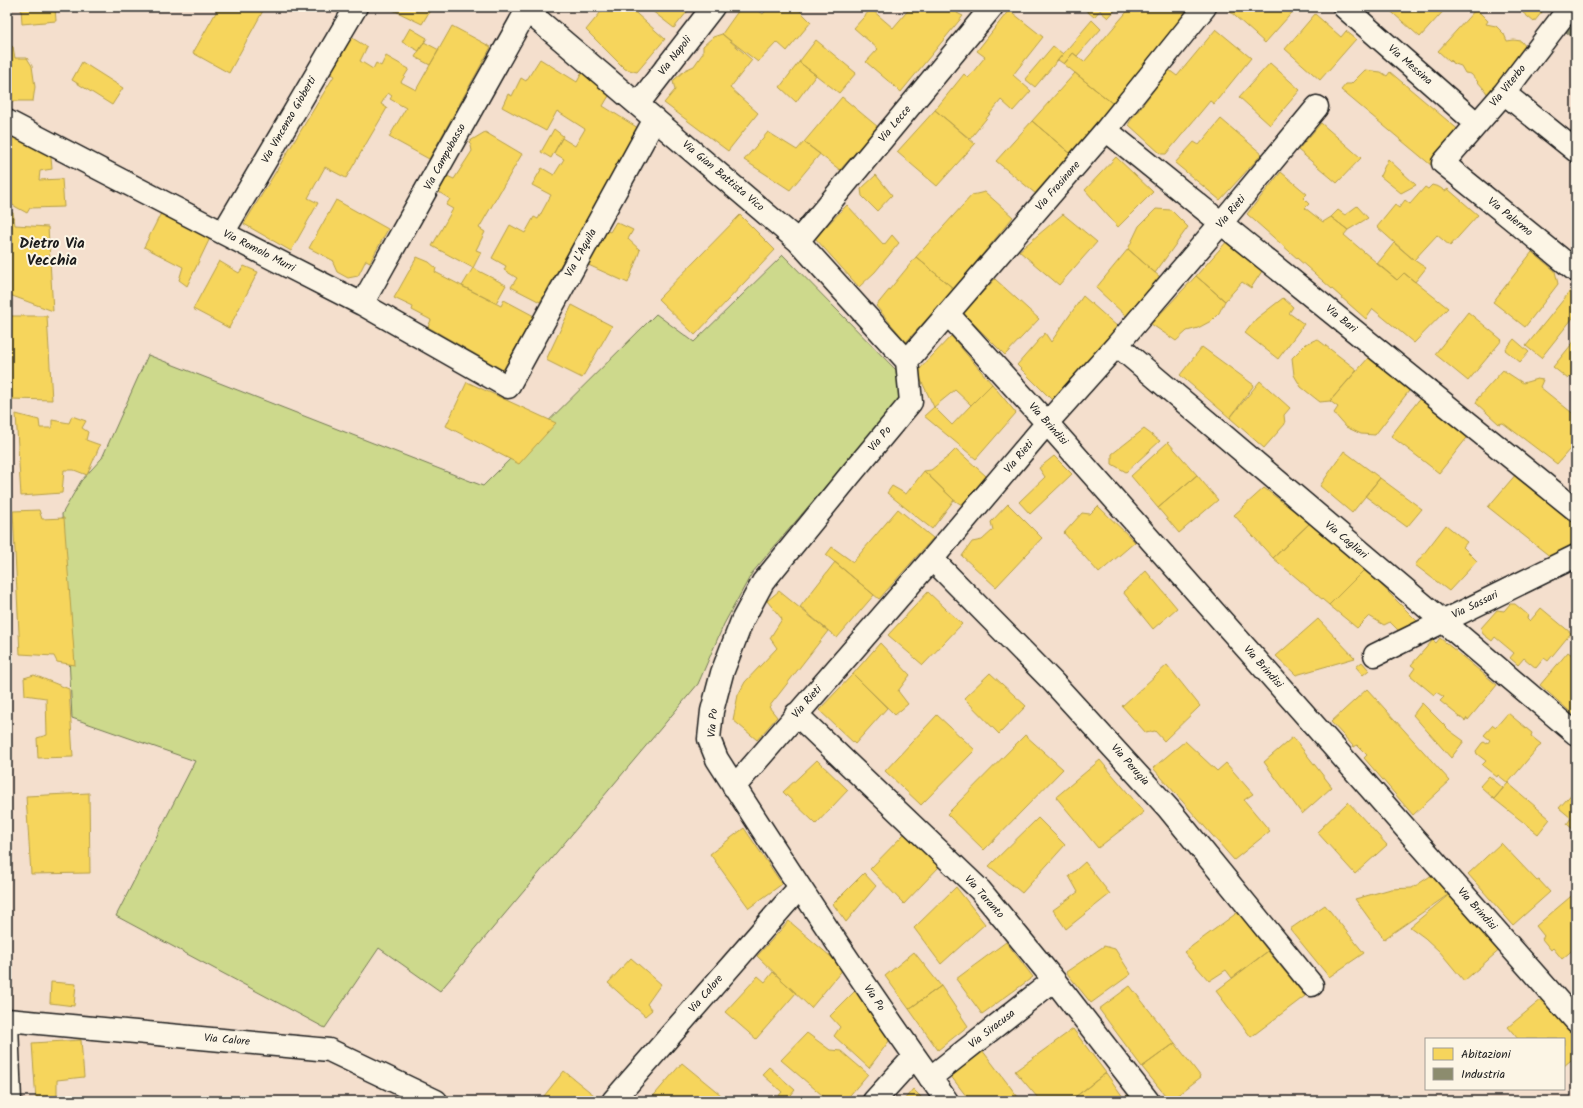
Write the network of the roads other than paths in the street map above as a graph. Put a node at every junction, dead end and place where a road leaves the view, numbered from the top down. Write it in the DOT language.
graph roads {
  1 [pos="356,7"];
  2 [pos="713,7"];
  3 [pos="992,7"];
  4 [pos="1205,7"];
  5 [pos="1344,7"];
  6 [pos="1570,7"];
  7 [pos="525,9"];
  8 [pos="1504,93"];
  9 [pos="638,104"];
  10 [pos="1317,107"];
  11 [pos="655,119"];
  12 [pos="7,121"];
  13 [pos="1476,124"];
  14 [pos="1106,130"];
  15 [pos="1576,150"];
  16 [pos="1443,163"];
  17 [pos="1222,222"];
  18 [pos="223,234"];
  19 [pos="798,241"];
  20 [pos="1576,271"];
  21 [pos="362,304"];
  22 [pos="948,314"];
  23 [pos="1117,345"];
  24 [pos="907,361"];
  25 [pos="508,387"];
  26 [pos="1047,423"];
  27 [pos="1576,510"];
  28 [pos="1576,556"];
  29 [pos="932,559"];
  30 [pos="1442,621"];
  31 [pos="1375,655"];
  32 [pos="796,714"];
  33 [pos="1576,734"];
  34 [pos="734,786"];
  35 [pos="799,888"];
  36 [pos="1054,980"];
  37 [pos="1312,985"];
  38 [pos="7,1020"];
  39 [pos="1576,1021"];
  40 [pos="7,1024"];
  41 [pos="914,1056"];
  42 [pos="930,1078"];
  43 [pos="10,1101"];
  44 [pos="436,1101"];
  45 [pos="613,1101"];
  46 [pos="874,1101"];
  47 [pos="947,1101"];
  48 [pos="1148,1101"];
  1 -- 18 [label="street, Via Vincenzo Gioberti"];
  2 -- 9 [label="street, Via Napoli"];
  3 -- 19 [label="street, Via Lecce"];
  4 -- 14 [label="street, Via Frosinone"];
  5 -- 13 [label="street, Via Messina"];
  6 -- 8 [label="street, Via Viterbo"];
  7 -- 9 [label="street, Via Gian Battista Vico"];
  7 -- 21 [label="street, Via Campobasso"];
  8 -- 13 [label="street, Via Viterbo"];
  8 -- 15 [label="street"];
  9 -- 11 [label="street, Via Gian Battista Vico"];
  10 -- 17 [label="street, Via Rieti"];
  11 -- 19 [label="street, Via Gian Battista Vico"];
  11 -- 25 [label="street, Via L'Aquila"];
  12 -- 18 [label="street, Via Romolo Murri"];
  13 -- 16 [label="street, Via Viterbo"];
  14 -- 17 [label="street, Via Bari"];
  14 -- 22 [label="street, Via Frosinone"];
  16 -- 20 [label="street, Via Palermo"];
  17 -- 23 [label="street, Via Rieti"];
  17 -- 27 [label="street, Via Bari"];
  18 -- 21 [label="street, Via Romolo Murri"];
  19 -- 24 [label="street, Via Gian Battista Vico"];
  21 -- 25 [label="street, Via Romolo Murri"];
  22 -- 24 [label="street, Via Frosinone"];
  22 -- 26 [label="street, Via Brindisi"];
  23 -- 26 [label="street, Via Rieti"];
  23 -- 30 [label="street, Via Cagliari"];
  24 -- 34 [label="street, Via Po"];
  26 -- 29 [label="street, Via Rieti"];
  26 -- 39 [label="street, Via Brindisi"];
  28 -- 30 [label="street, Via Sassari"];
  29 -- 32 [label="street, Via Rieti"];
  29 -- 37 [label="street, Via Perugia"];
  30 -- 31 [label="street, Via Sassari"];
  30 -- 33 [label="street, Via Cagliari"];
  32 -- 34 [label="street, Via Rieti"];
  32 -- 36 [label="street, Via Taranto"];
  34 -- 35 [label="street, Via Po"];
  35 -- 41 [label="street, Via Po"];
  35 -- 45 [label="street, Via Calore"];
  36 -- 42 [label="street, Via Siracusa"];
  36 -- 48 [label="street, Via Taranto"];
  38 -- 44 [label="street, Via Calore"];
  40 -- 43 [label="street"];
  41 -- 42 [label="street, Via Po"];
  41 -- 46 [label="street"];
  42 -- 47 [label="street, Via Po"];
}
